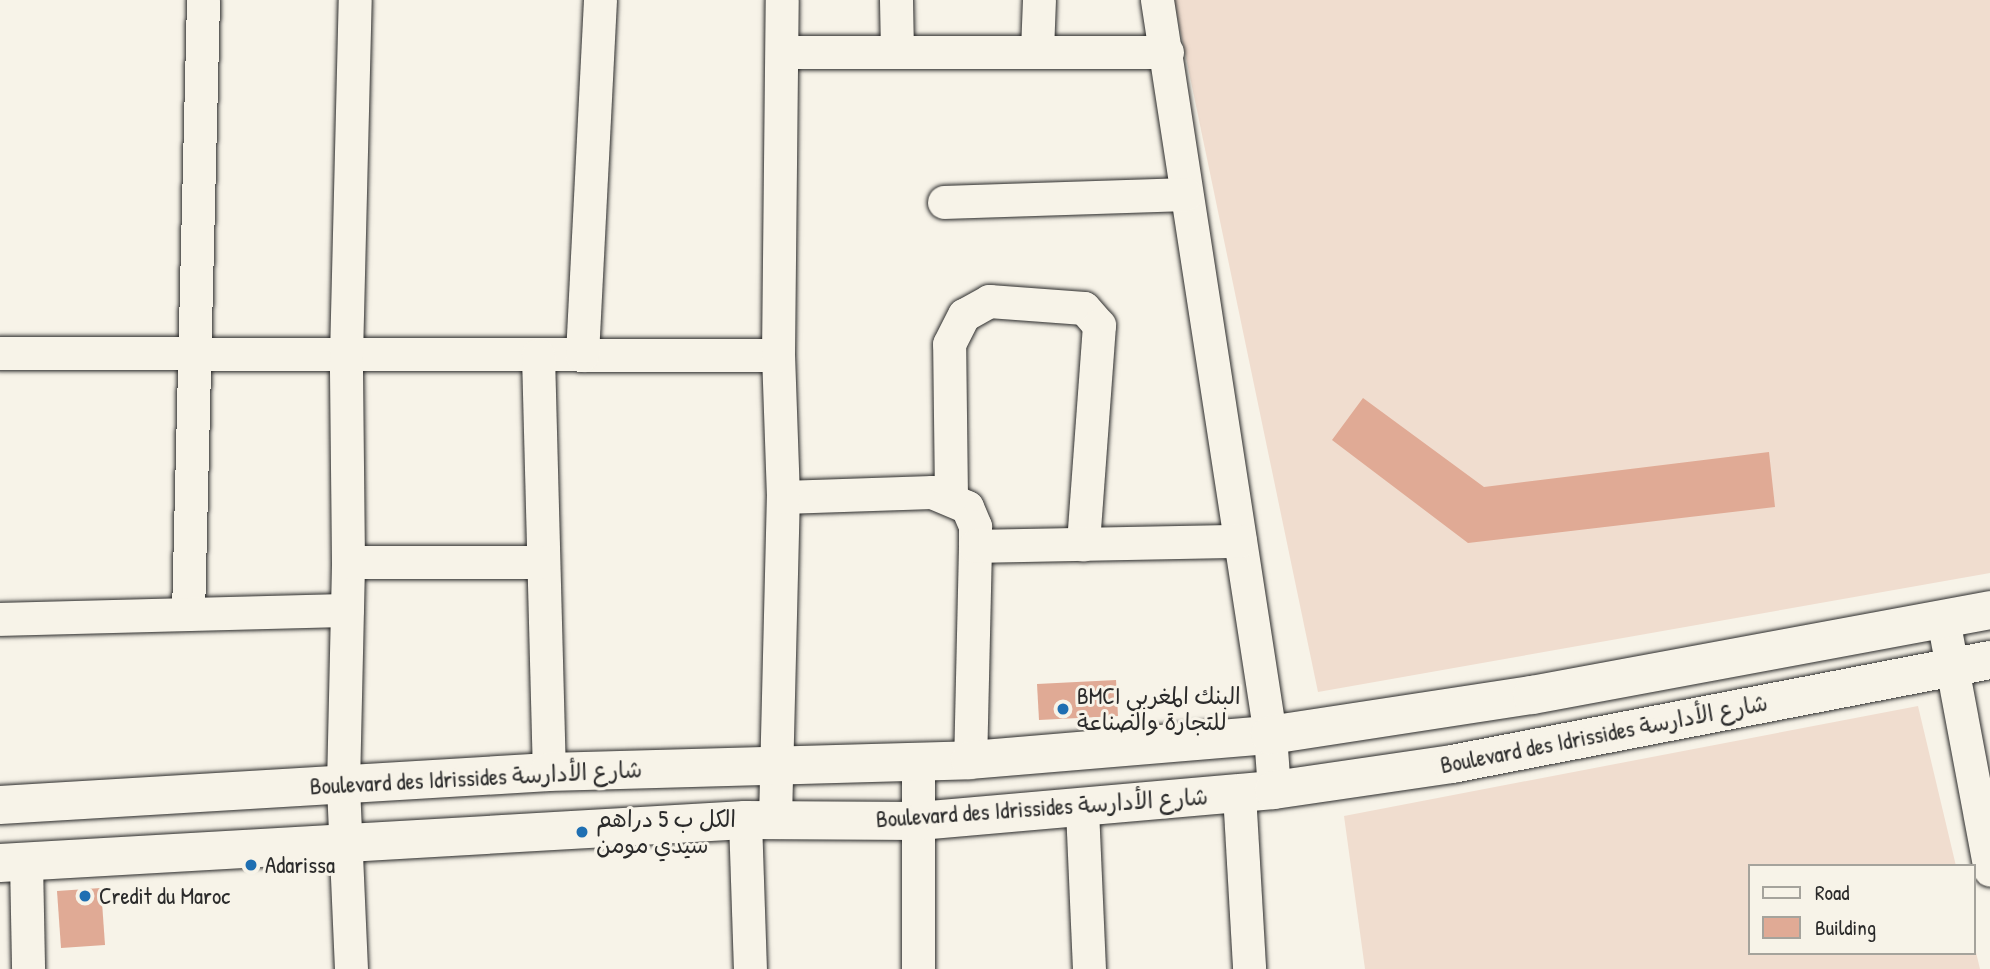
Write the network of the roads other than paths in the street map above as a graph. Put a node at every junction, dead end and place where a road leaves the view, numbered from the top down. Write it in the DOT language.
graph roads {
  1 [pos="203,0"];
  2 [pos="355,0"];
  3 [pos="600,0"];
  4 [pos="782,0"];
  5 [pos="896,0"];
  6 [pos="1039,0"];
  7 [pos="1157,0"];
  8 [pos="1037,51"];
  9 [pos="783,52"];
  10 [pos="897,52"];
  11 [pos="1167,52"];
  12 [pos="1186,194"];
  13 [pos="944,202"];
  14 [pos="0,353"];
  15 [pos="538,355"];
  16 [pos="582,355"];
  17 [pos="778,355"];
  18 [pos="195,356"];
  19 [pos="346,356"];
  20 [pos="783,497"];
  21 [pos="951,498"];
  22 [pos="1240,541"];
  23 [pos="1083,544"];
  24 [pos="975,545"];
  25 [pos="348,562"];
  26 [pos="541,562"];
  27 [pos="347,610"];
  28 [pos="1990,610"];
  29 [pos="188,614"];
  30 [pos="0,619"];
  31 [pos="1943,619"];
  32 [pos="1972,664"];
  33 [pos="1270,735"];
  34 [pos="970,760"];
  35 [pos="918,761"];
  36 [pos="778,764"];
  37 [pos="549,772"];
  38 [pos="343,785"];
  39 [pos="1256,792"];
  40 [pos="0,805"];
  41 [pos="1082,809"];
  42 [pos="760,819"];
  43 [pos="919,821"];
  44 [pos="342,840"];
  45 [pos="13,862"];
  46 [pos="1990,870"];
  47 [pos="29,969"];
  48 [pos="351,969"];
  49 [pos="750,969"];
  50 [pos="918,969"];
  51 [pos="1089,969"];
  52 [pos="1249,969"];
  1 -- 18 [label="street"];
  2 -- 19 [label="street"];
  3 -- 16 [label="street"];
  4 -- 9 [label="street"];
  5 -- 10 [label="street"];
  6 -- 8 [label="street"];
  7 -- 11 [label="street"];
  8 -- 10 [label="street"];
  8 -- 11 [label="street"];
  9 -- 10 [label="street"];
  9 -- 17 [label="street"];
  11 -- 12 [label="street"];
  12 -- 13 [label="street"];
  12 -- 22 [label="street"];
  14 -- 18 [label="street"];
  15 -- 16 [label="street"];
  15 -- 19 [label="street"];
  15 -- 26 [label="street"];
  16 -- 17 [label="street"];
  17 -- 20 [label="street"];
  18 -- 19 [label="street"];
  18 -- 29 [label="street"];
  19 -- 25 [label="street"];
  20 -- 21 [label="street"];
  20 -- 36 [label="street"];
  21 -- 23 [label="street"];
  21 -- 24 [label="street"];
  22 -- 23 [label="street"];
  22 -- 33 [label="street"];
  23 -- 24 [label="street"];
  24 -- 34 [label="street"];
  25 -- 26 [label="street"];
  25 -- 27 [label="street"];
  26 -- 37 [label="street"];
  27 -- 29 [label="street"];
  27 -- 38 [label="street"];
  28 -- 31 [label="street, Boulevard des Idrissides شارع الأدارسة"];
  29 -- 30 [label="street"];
  31 -- 32 [label="street"];
  31 -- 33 [label="street, Boulevard des Idrissides شارع الأدارسة"];
  32 -- 39 [label="street, Boulevard des Idrissides شارع الأدارسة"];
  32 -- 46 [label="street"];
  33 -- 34 [label="street, Boulevard des Idrissides شارع الأدارسة"];
  33 -- 39 [label="street"];
  34 -- 35 [label="street, Boulevard des Idrissides شارع الأدارسة"];
  35 -- 36 [label="street, Boulevard des Idrissides شارع الأدارسة"];
  35 -- 43 [label="street"];
  36 -- 37 [label="street, Boulevard des Idrissides شارع الأدارسة"];
  36 -- 42 [label="street"];
  37 -- 38 [label="street, Boulevard des Idrissides شارع الأدارسة"];
  38 -- 40 [label="street, Boulevard des Idrissides شارع الأدارسة"];
  38 -- 44 [label="street"];
  39 -- 41 [label="street, Boulevard des Idrissides شارع الأدارسة"];
  39 -- 52 [label="street"];
  41 -- 43 [label="street, Boulevard des Idrissides شارع الأدارسة"];
  41 -- 51 [label="street"];
  42 -- 43 [label="street, Boulevard des Idrissides شارع الأدارسة"];
  42 -- 44 [label="street, Boulevard des Idrissides شارع الأدارسة"];
  42 -- 49 [label="street"];
  43 -- 50 [label="street"];
  44 -- 45 [label="street, Boulevard des Idrissides شارع الأدارسة"];
  44 -- 48 [label="street"];
  45 -- 47 [label="street"];
}
